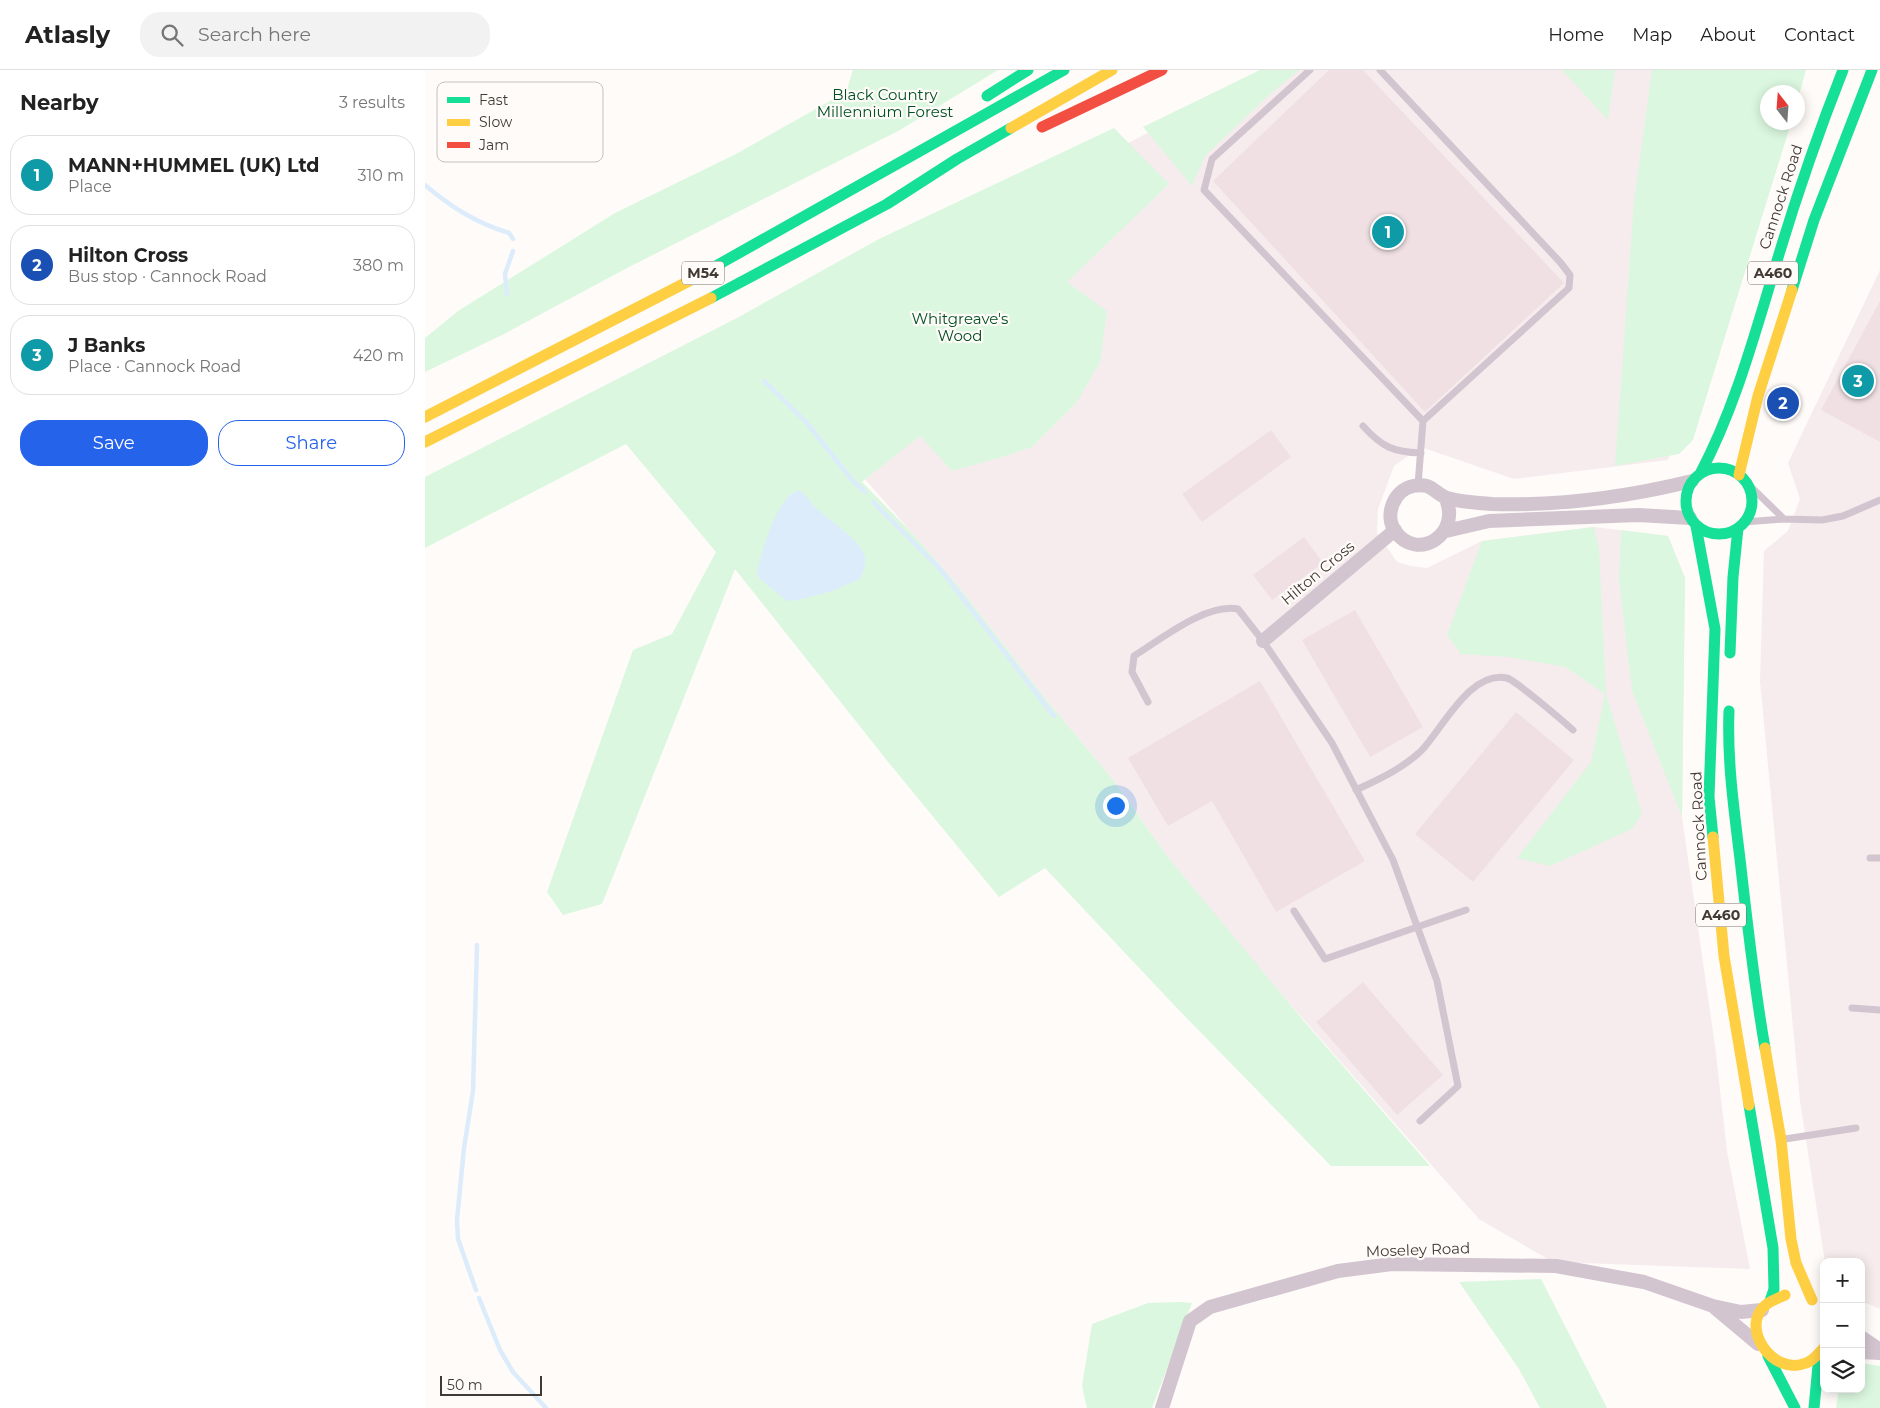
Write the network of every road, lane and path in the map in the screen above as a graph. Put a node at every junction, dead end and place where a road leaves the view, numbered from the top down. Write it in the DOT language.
graph roads {
  1 [pos="1027,70"];
  2 [pos="1064,70"];
  3 [pos="1112,70"];
  4 [pos="1162,70"];
  5 [pos="1310,70"];
  6 [pos="1380,70"];
  7 [pos="1843,70"];
  8 [pos="1872,70"];
  9 [pos="977,120"];
  10 [pos="1035,131"];
  11 [pos="975,162"];
  12 [pos="887,204"];
  13 [pos="425,416"];
  14 [pos="1423,421"];
  15 [pos="1363,426"];
  16 [pos="425,442"];
  17 [pos="1421,453"];
  18 [pos="1696,478"];
  19 [pos="1743,479"];
  20 [pos="1418,485"];
  21 [pos="1445,497"];
  22 [pos="1880,500"];
  23 [pos="1784,519"];
  24 [pos="1693,522"];
  25 [pos="1741,526"];
  26 [pos="1395,530"];
  27 [pos="1445,531"];
  28 [pos="1263,641"];
  29 [pos="1730,669"];
  30 [pos="1729,696"];
  31 [pos="1148,702"];
  32 [pos="1573,730"];
  33 [pos="1356,790"];
  34 [pos="1870,858"];
  35 [pos="1880,858"];
  36 [pos="1466,910"];
  37 [pos="1294,911"];
  38 [pos="1417,927"];
  39 [pos="1852,1008"];
  40 [pos="1880,1010"];
  41 [pos="1420,1121"];
  42 [pos="1856,1128"];
  43 [pos="1781,1140"];
  44 [pos="1713,1306"];
  45 [pos="1766,1306"];
  46 [pos="1865,1340"];
  47 [pos="1764,1351"];
  48 [pos="1820,1352"];
  49 [pos="1865,1352"];
  50 [pos="1880,1352"];
  51 [pos="1820,1364"];
  52 [pos="1163,1408"];
  53 [pos="1795,1408"];
  54 [pos="1814,1408"];
  1 -- 9 [label="highway"];
  2 -- 9 [label="highway, M54"];
  3 -- 12 [label="highway, M54"];
  4 -- 10 [label="highway"];
  5 -- 14 [label="lane"];
  6 -- 14 [label="lane"];
  7 -- 18 [label="highway, Cannock Road / A460"];
  8 -- 19 [label="highway, A460"];
  9 -- 13 [label="highway, M54"];
  11 -- 12 [label="highway, M54"];
  12 -- 16 [label="highway, M54"];
  14 -- 17 [label="lane"];
  15 -- 17 [label="lane"];
  17 -- 20 [label="lane"];
  18 -- 19 [label="highway"];
  18 -- 21 [label="street"];
  18 -- 24 [label="highway"];
  19 -- 23 [label="lane"];
  19 -- 25 [label="highway"];
  20 -- 21 [label="street"];
  20 -- 26 [label="street"];
  21 -- 27 [label="street"];
  22 -- 23 [label="lane"];
  23 -- 25 [label="lane"];
  24 -- 25 [label="highway"];
  24 -- 27 [label="street"];
  24 -- 45 [label="highway, Cannock Road / A460"];
  25 -- 29 [label="highway"];
  26 -- 27 [label="street"];
  26 -- 28 [label="street, Hilton Cross"];
  28 -- 31 [label="lane"];
  28 -- 33 [label="lane"];
  30 -- 43 [label="highway, A460"];
  32 -- 33 [label="lane"];
  33 -- 38 [label="lane"];
  34 -- 35 [label="lane"];
  36 -- 38 [label="lane"];
  37 -- 38 [label="lane"];
  38 -- 41 [label="lane"];
  39 -- 40 [label="lane"];
  42 -- 43 [label="lane"];
  43 -- 45 [label="highway, A460"];
  44 -- 45 [label="street, Moseley Road"];
  44 -- 47 [label="street, Moseley Road"];
  44 -- 52 [label="street, Moseley Road"];
  45 -- 47 [label="highway, Cannock Road"];
  46 -- 50 [label="street"];
  47 -- 48 [label="highway"];
  47 -- 53 [label="highway"];
  49 -- 50 [label="street"];
  51 -- 54 [label="highway"];
}
